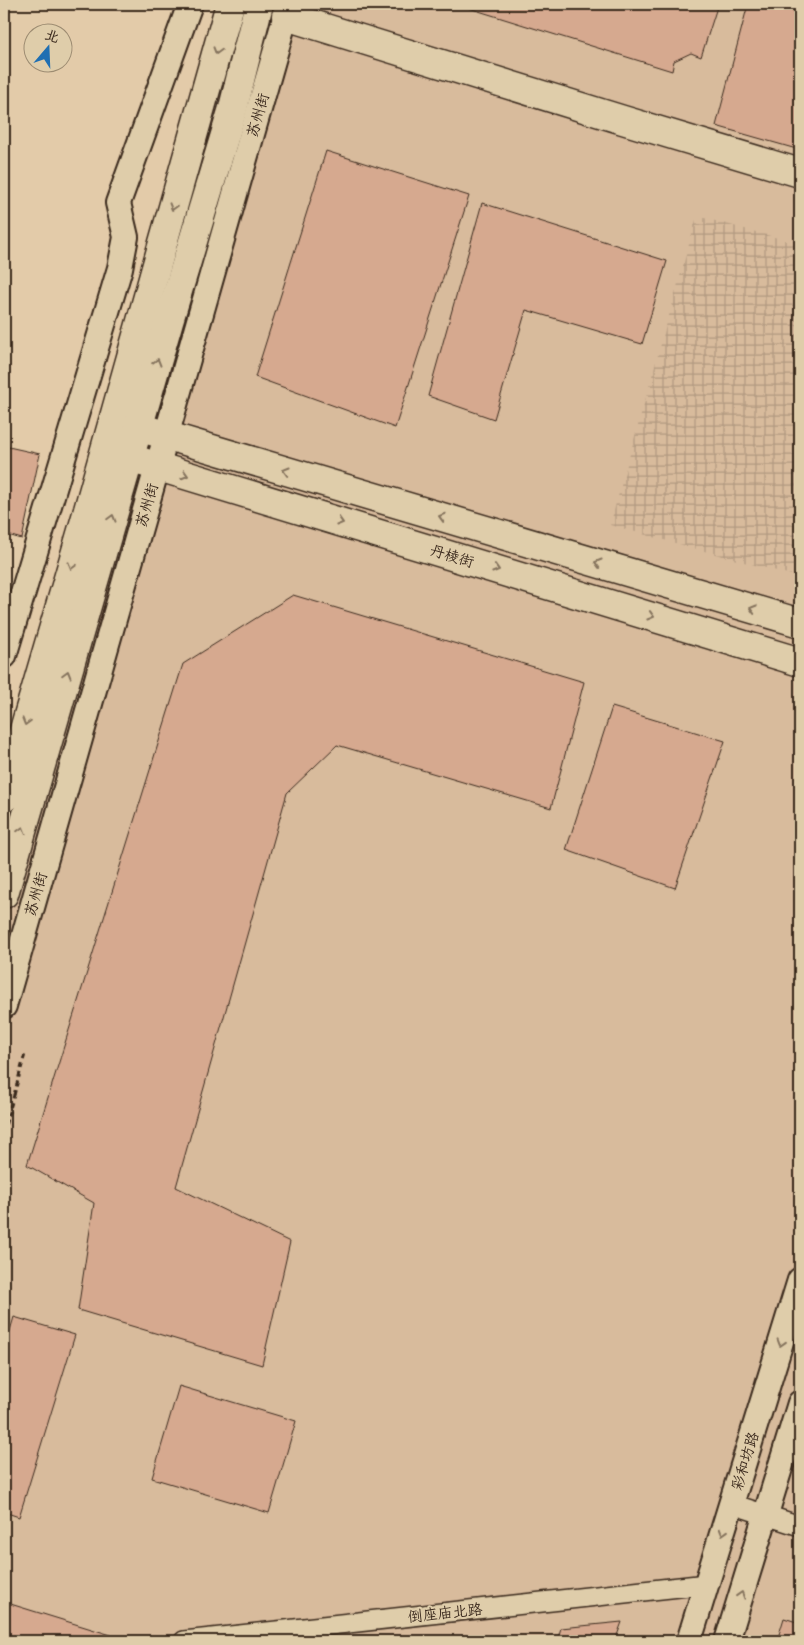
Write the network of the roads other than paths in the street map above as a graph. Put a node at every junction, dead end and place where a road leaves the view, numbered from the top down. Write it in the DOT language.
graph roads {
  1 [pos="190,4"];
  2 [pos="230,4"];
  3 [pos="258,4"];
  4 [pos="288,10"];
  5 [pos="800,172"];
  6 [pos="126,424"];
  7 [pos="166,436"];
  8 [pos="117,454"];
  9 [pos="157,467"];
  10 [pos="800,623"];
  11 [pos="4,656"];
  12 [pos="800,662"];
  13 [pos="4,798"];
  14 [pos="4,894"];
  15 [pos="4,1006"];
  16 [pos="800,1280"];
  17 [pos="800,1403"];
  18 [pos="732,1504"];
  19 [pos="766,1515"];
  20 [pos="800,1526"];
  21 [pos="707,1584"];
  22 [pos="184,1641"];
  23 [pos="689,1641"];
  24 [pos="727,1641"];
  1 -- 11 [label="street"];
  2 -- 6 [label="main road, 苏州街, one-way"];
  6 -- 3 [label="main road, 苏州街, one-way"];
  4 -- 5 [label="main road"];
  4 -- 7 [label="street, 苏州街"];
  6 -- 7 [label="main road"];
  6 -- 8 [label="main road, 苏州街"];
  7 -- 9 [label="street, 苏州街"];
  10 -- 7 [label="main road, one-way"];
  8 -- 9 [label="main road, 丹棱街"];
  8 -- 13 [label="main road, 苏州街, one-way"];
  14 -- 8 [label="main road, 苏州街, one-way"];
  9 -- 12 [label="main road, 丹棱街, one-way"];
  9 -- 15 [label="street, 苏州街"];
  16 -- 18 [label="street, 彩和坊路, one-way"];
  17 -- 19 [label="street"];
  18 -- 19 [label="street"];
  18 -- 21 [label="street, 彩和坊路, one-way"];
  19 -- 20 [label="street"];
  24 -- 19 [label="street, one-way"];
  21 -- 22 [label="street, 倒座庙北路"];
  21 -- 23 [label="street, 彩和坊路"];
}
